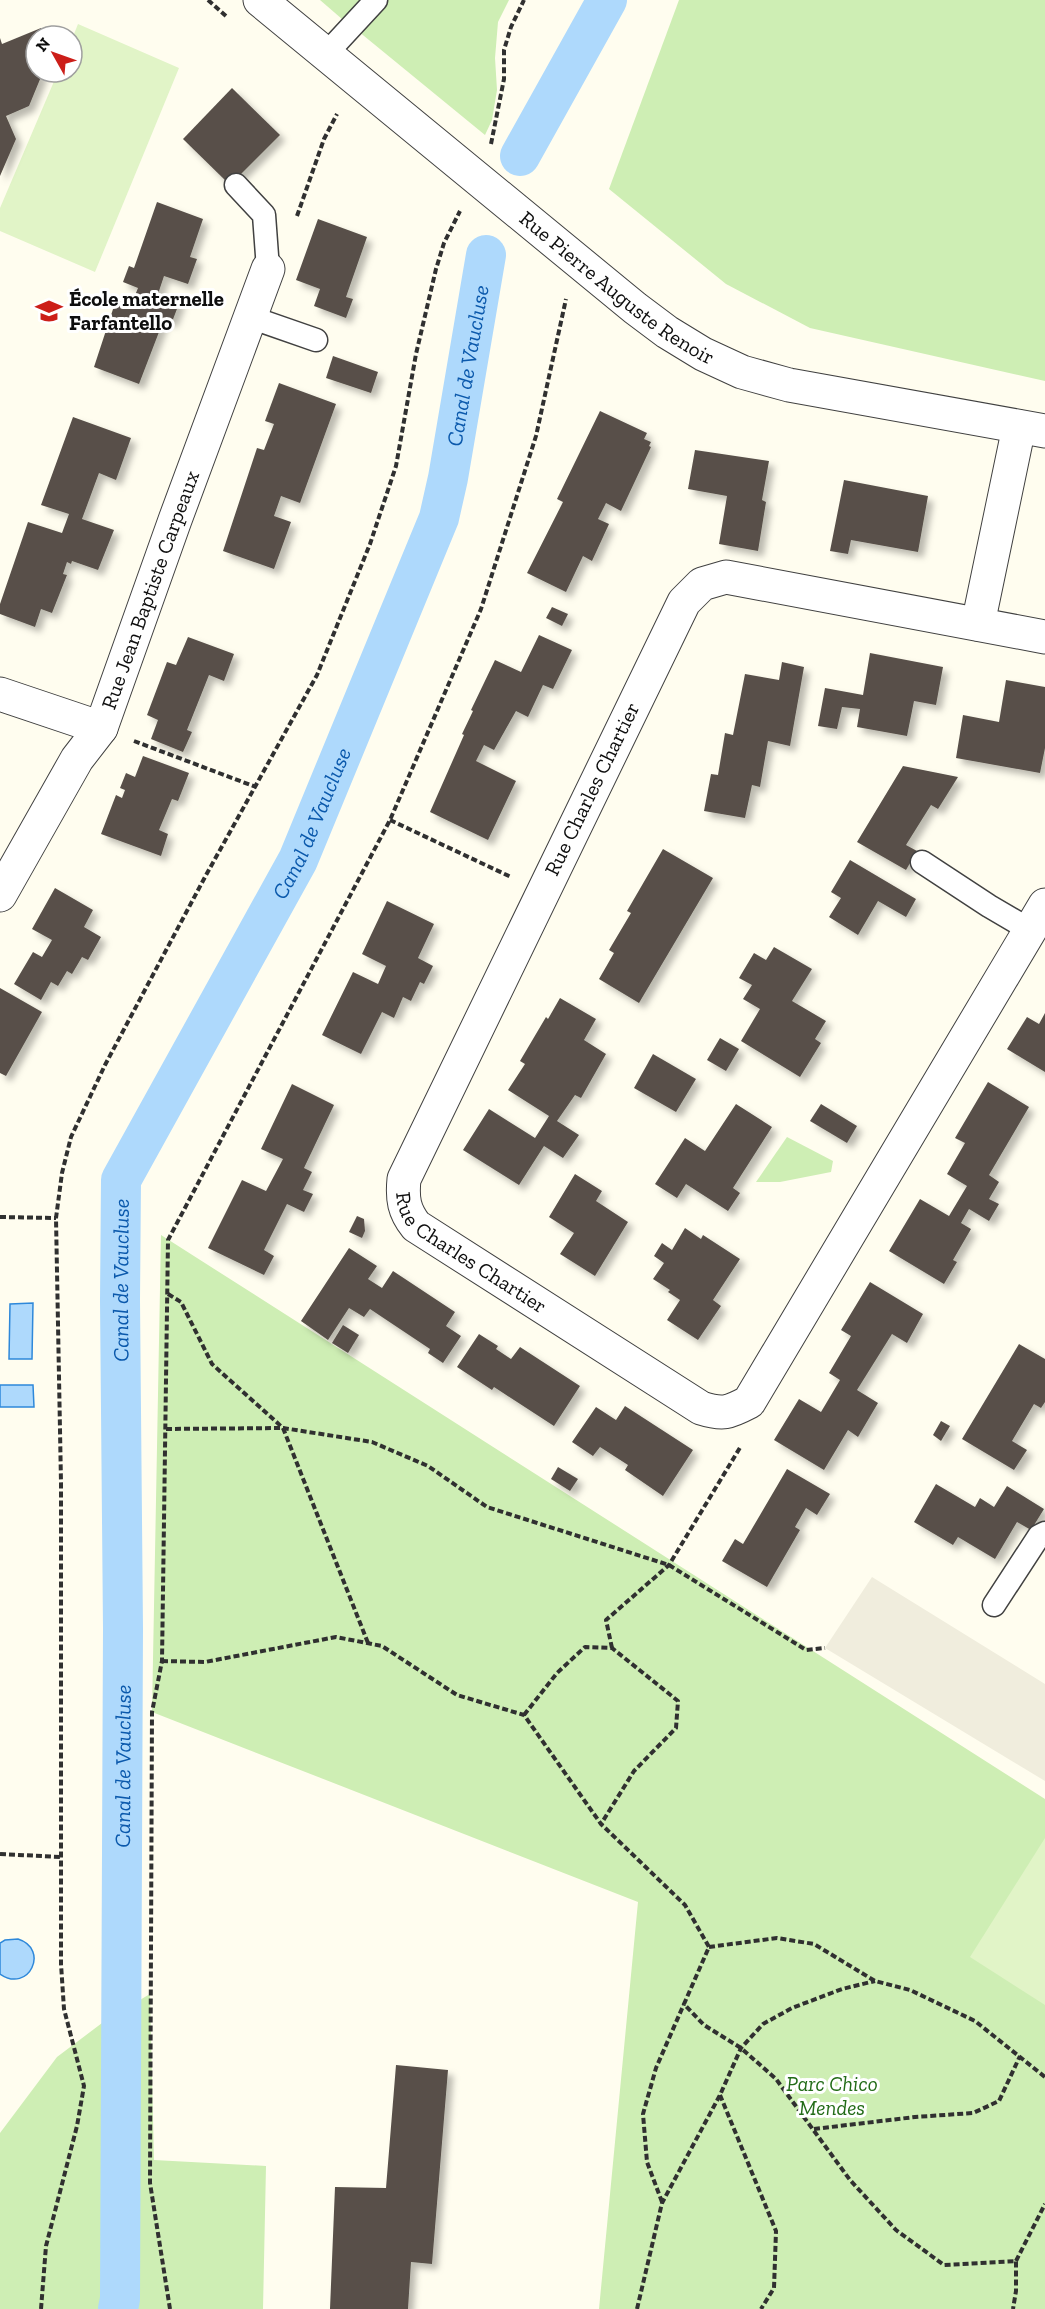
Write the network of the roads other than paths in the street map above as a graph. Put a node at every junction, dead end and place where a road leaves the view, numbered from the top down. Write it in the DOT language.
graph roads {
  1 [pos="260,0"];
  2 [pos="376,0"];
  3 [pos="326,54"];
  4 [pos="236,185"];
  5 [pos="268,269"];
  6 [pos="250,317"];
  7 [pos="316,340"];
  8 [pos="1032,429"];
  9 [pos="978,624"];
  10 [pos="1045,637"];
  11 [pos="0,694"];
  12 [pos="101,728"];
  13 [pos="922,862"];
  14 [pos="0,895"];
  15 [pos="1038,917"];
  16 [pos="1045,1533"];
  17 [pos="994,1605"];
  1 -- 3 [label="street, Rue Pierre Auguste Renoir"];
  2 -- 3 [label="lane"];
  3 -- 8 [label="street, Rue Pierre Auguste Renoir"];
  4 -- 5 [label="lane"];
  5 -- 6 [label="street, Rue Jean Baptiste Carpeaux"];
  6 -- 7 [label="lane"];
  6 -- 12 [label="street, Rue Jean Baptiste Carpeaux"];
  8 -- 9 [label="street"];
  9 -- 10 [label="street, Rue Charles Chartier"];
  9 -- 15 [label="street, Rue Charles Chartier"];
  11 -- 12 [label="street"];
  12 -- 14 [label="street, Rue Jean Baptiste Carpeaux"];
  13 -- 15 [label="lane"];
  16 -- 17 [label="lane"];
}
